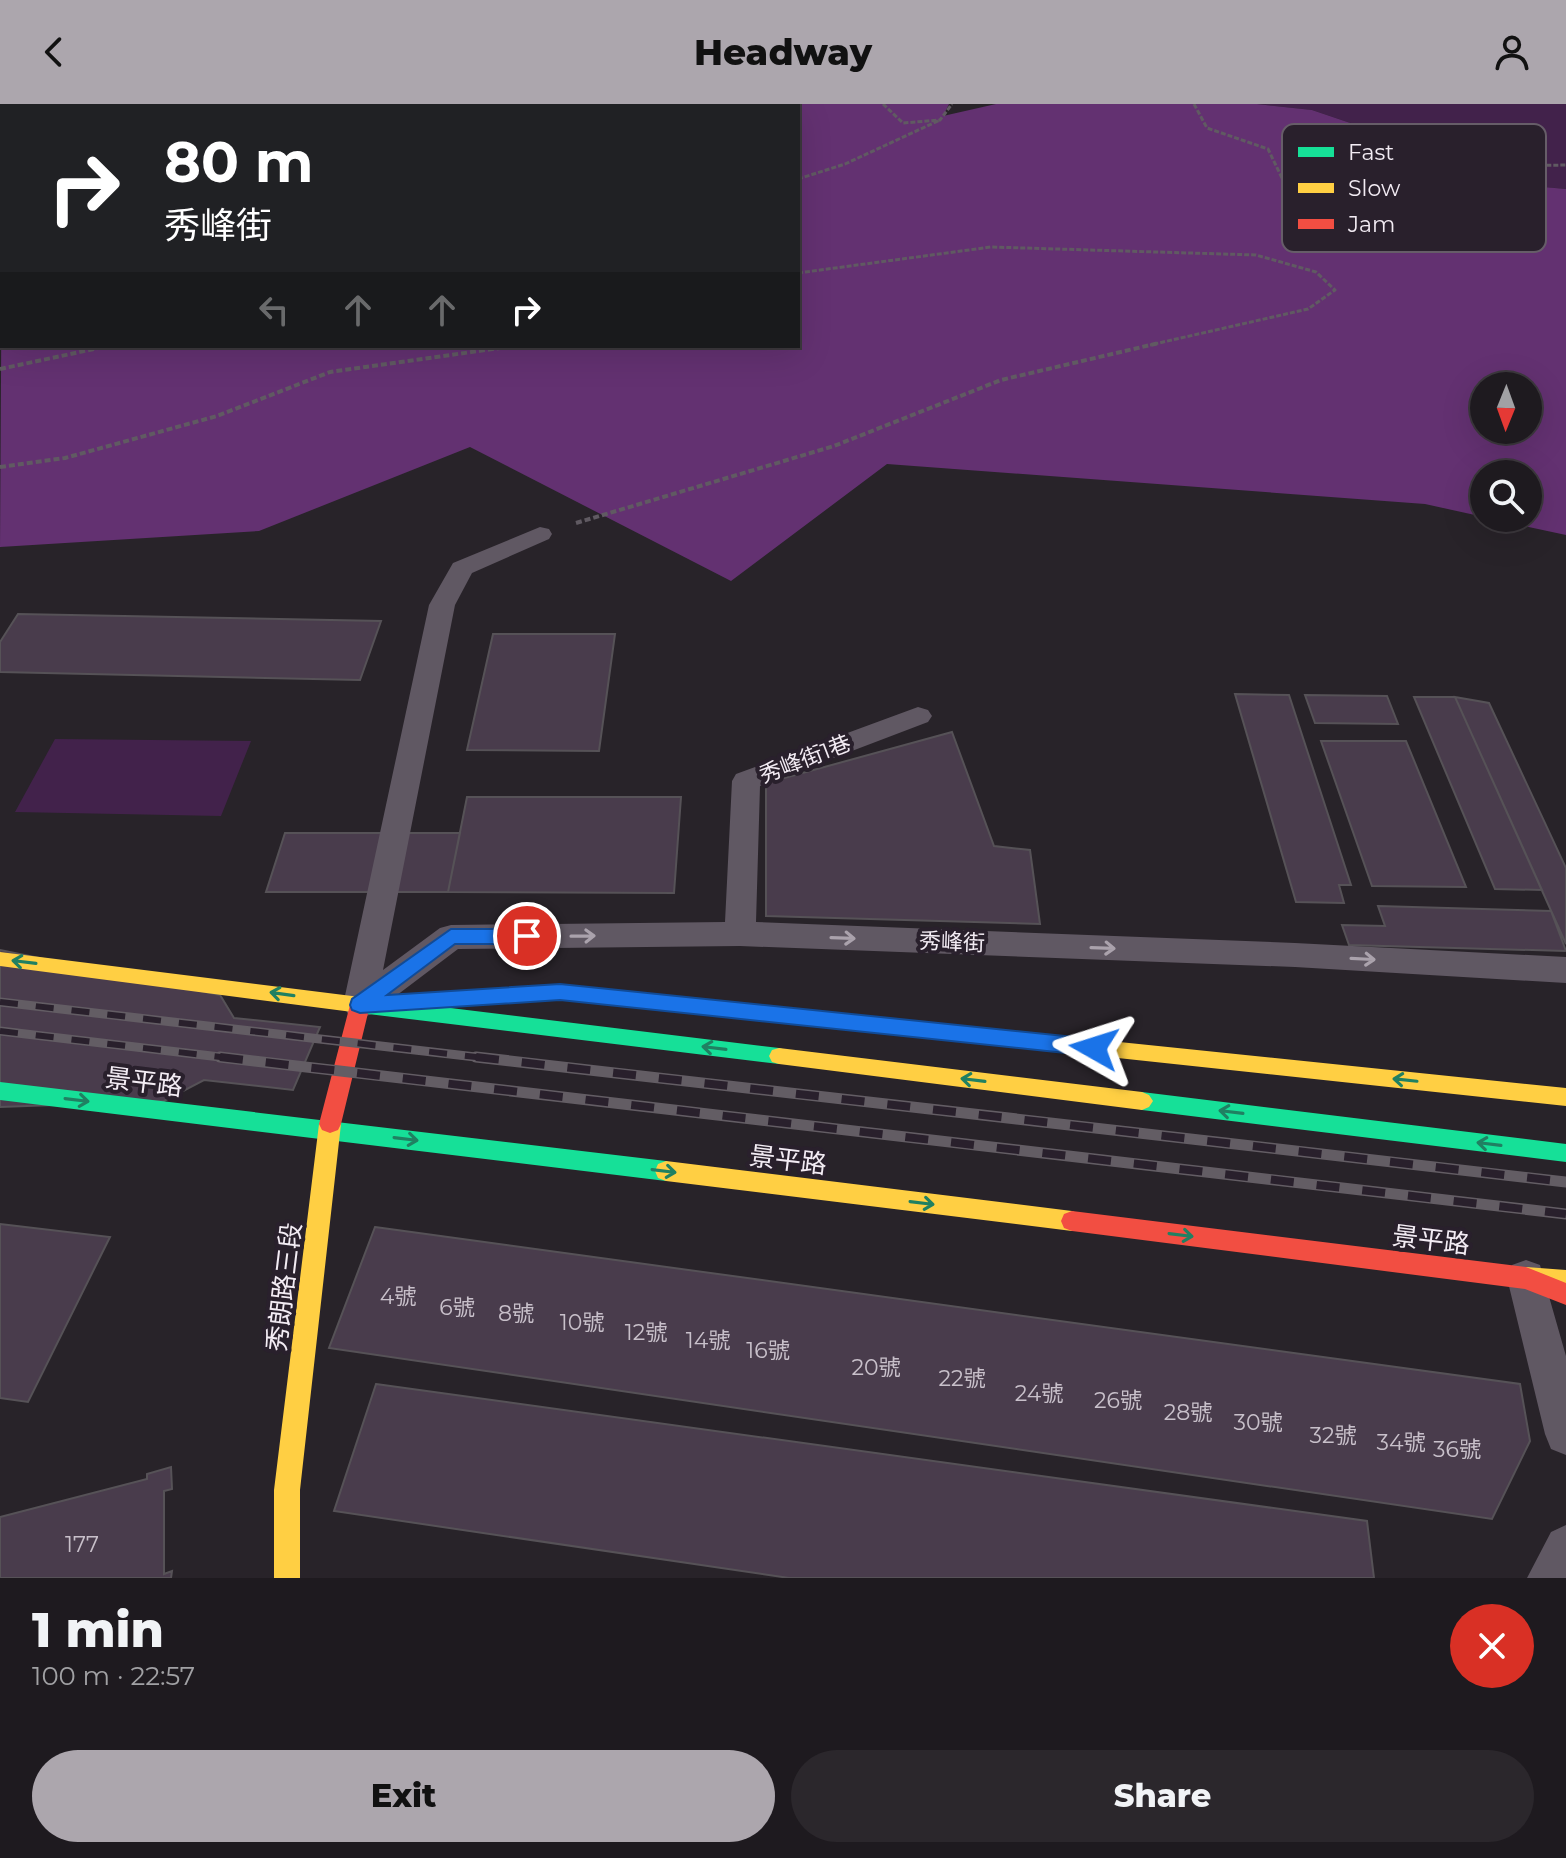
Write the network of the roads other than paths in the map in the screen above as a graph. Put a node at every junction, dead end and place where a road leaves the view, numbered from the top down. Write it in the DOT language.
graph roads {
  1 [pos="540,534"];
  2 [pos="918,716"];
  3 [pos="740,934"];
  4 [pos="0,959"];
  5 [pos="1566,970"];
  6 [pos="360,1005"];
  7 [pos="0,1091"];
  8 [pos="1566,1097"];
  9 [pos="329,1129"];
  10 [pos="1566,1153"];
  11 [pos="1526,1278"];
  12 [pos="1566,1281"];
  13 [pos="1566,1294"];
  14 [pos="1566,1434"];
  15 [pos="1566,1547"];
  16 [pos="287,1578"];
  17 [pos="1549,1578"];
  1 -- 6 [label="lane"];
  2 -- 3 [label="lane, 秀峰街1巷"];
  3 -- 5 [label="lane, 秀峰街, one-way"];
  6 -- 3 [label="lane, 秀峰街, one-way"];
  6 -- 4 [label="main road, one-way"];
  8 -- 6 [label="main road, one-way"];
  6 -- 9 [label="main road, 秀朗路三段"];
  10 -- 6 [label="main road, one-way"];
  7 -- 9 [label="main road, 景平路, one-way"];
  9 -- 11 [label="main road, 景平路, one-way"];
  9 -- 16 [label="main road, 秀朗路三段"];
  11 -- 12 [label="main road"];
  11 -- 13 [label="main road, 景平路"];
  11 -- 14 [label="lane"];
  15 -- 17 [label="lane"];
}
